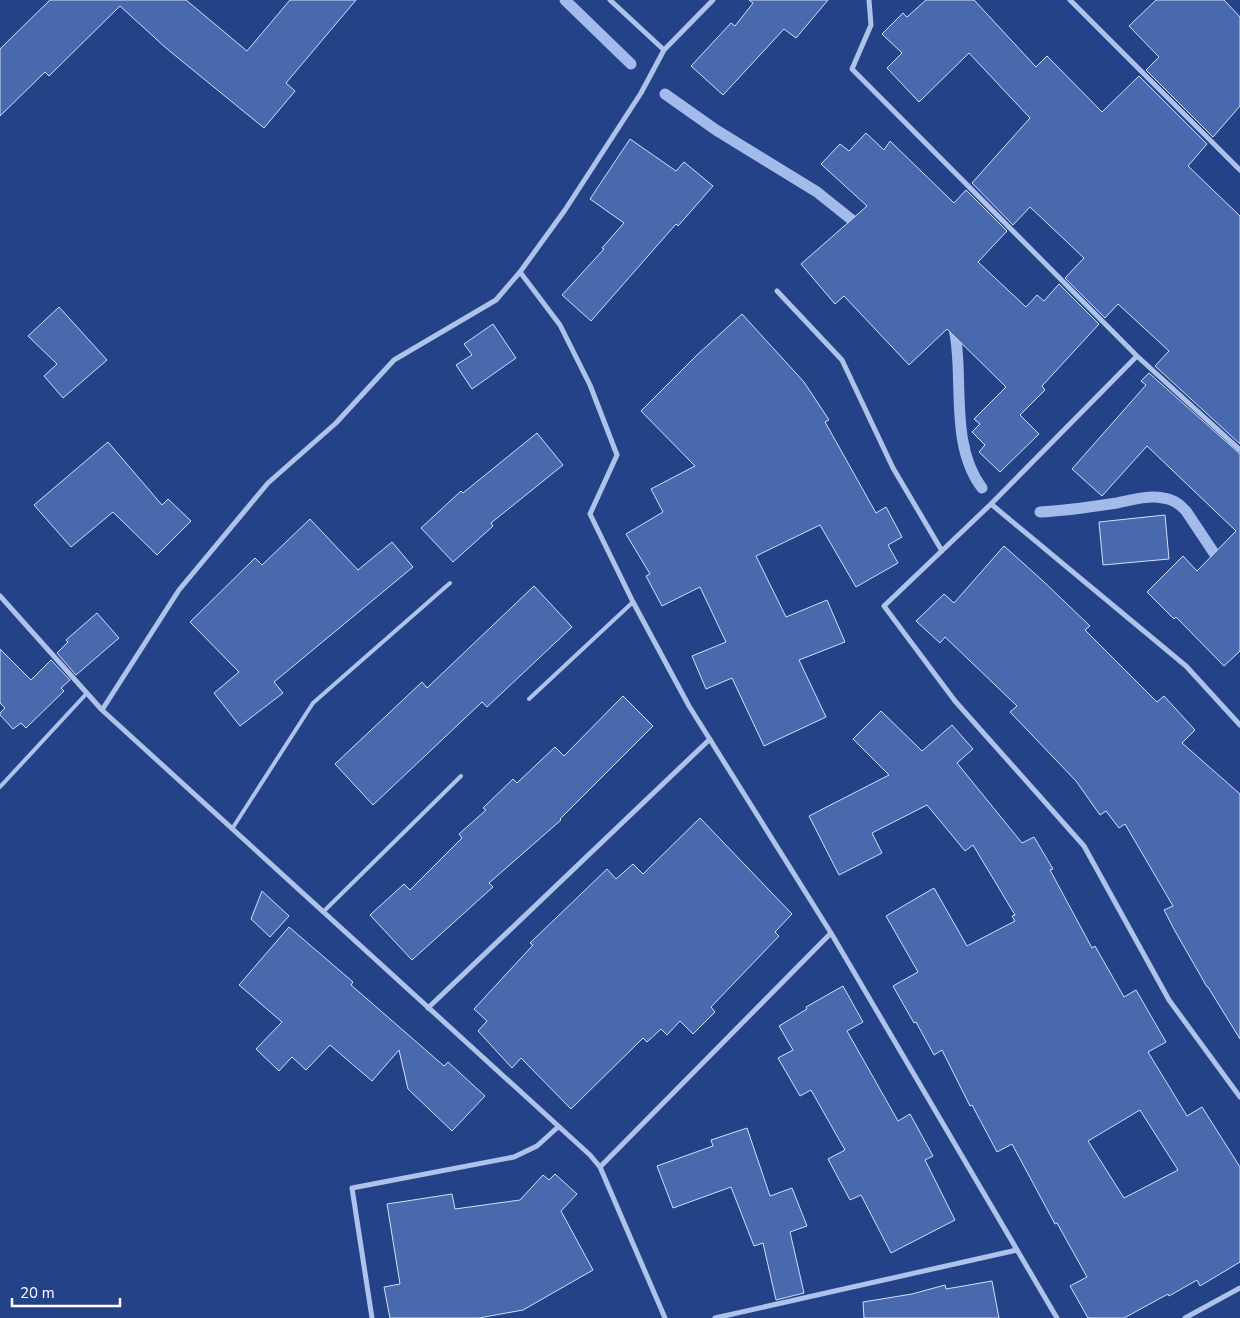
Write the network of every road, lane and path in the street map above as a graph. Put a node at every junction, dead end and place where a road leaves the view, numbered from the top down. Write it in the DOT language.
graph roads {
  1 [pos="610,0"];
  2 [pos="713,0"];
  3 [pos="870,0"];
  4 [pos="1070,0"];
  5 [pos="664,50"];
  6 [pos="1240,170"];
  7 [pos="520,272"];
  8 [pos="776,291"];
  9 [pos="1137,356"];
  10 [pos="1240,450"];
  11 [pos="991,504"];
  12 [pos="942,552"];
  13 [pos="450,583"];
  14 [pos="0,596"];
  15 [pos="633,602"];
  16 [pos="87,693"];
  17 [pos="529,699"];
  18 [pos="102,710"];
  19 [pos="1240,725"];
  20 [pos="710,739"];
  21 [pos="461,776"];
  22 [pos="0,786"];
  23 [pos="232,829"];
  24 [pos="323,912"];
  25 [pos="831,933"];
  26 [pos="428,1008"];
  27 [pos="1240,1097"];
  28 [pos="558,1127"];
  29 [pos="600,1167"];
  30 [pos="1017,1250"];
  31 [pos="1240,1288"];
  32 [pos="372,1318"];
  33 [pos="665,1318"];
  34 [pos="715,1318"];
  35 [pos="1057,1318"];
  36 [pos="1185,1318"];
  1 -- 5 [label="street"];
  2 -- 5 [label="street"];
  3 -- 9 [label="street"];
  4 -- 6 [label="street"];
  5 -- 7 [label="street"];
  7 -- 15 [label="street"];
  7 -- 18 [label="street"];
  8 -- 12 [label="street"];
  9 -- 10 [label="street"];
  9 -- 11 [label="street"];
  11 -- 12 [label="street"];
  11 -- 19 [label="street"];
  12 -- 27 [label="street"];
  13 -- 23 [label="lane"];
  14 -- 16 [label="street"];
  15 -- 17 [label="lane"];
  15 -- 20 [label="street"];
  16 -- 18 [label="street"];
  16 -- 22 [label="lane"];
  18 -- 23 [label="street"];
  20 -- 25 [label="street"];
  20 -- 26 [label="street"];
  21 -- 24 [label="lane"];
  23 -- 24 [label="street"];
  24 -- 26 [label="street"];
  25 -- 29 [label="street"];
  25 -- 30 [label="street"];
  26 -- 28 [label="street"];
  28 -- 29 [label="street"];
  28 -- 32 [label="street"];
  29 -- 33 [label="street"];
  30 -- 34 [label="street"];
  30 -- 35 [label="street"];
  31 -- 36 [label="street"];
}
